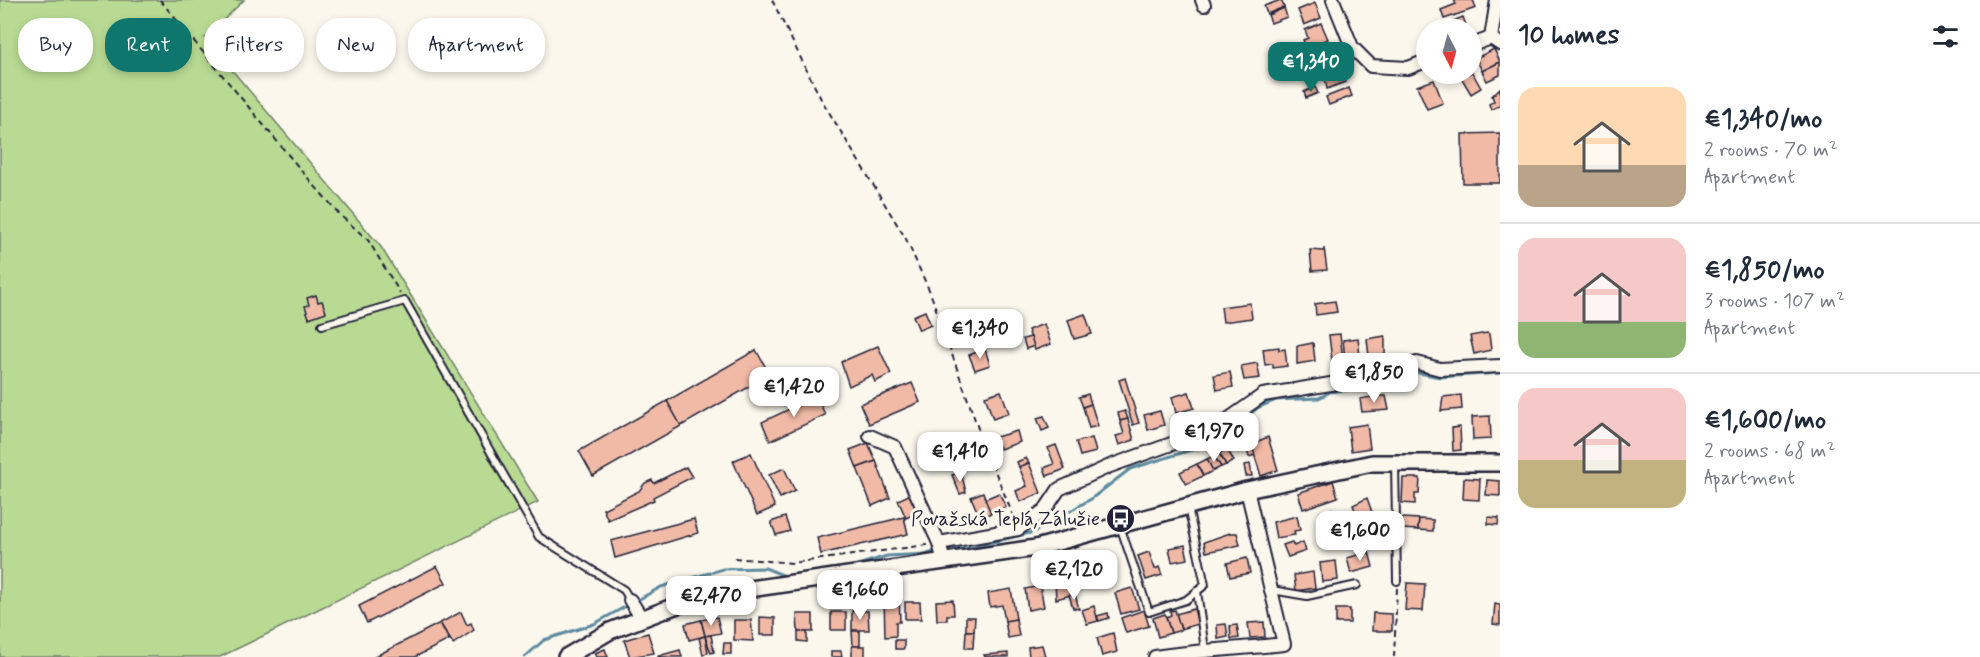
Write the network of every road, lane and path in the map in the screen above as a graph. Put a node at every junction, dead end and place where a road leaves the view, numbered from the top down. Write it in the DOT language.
graph roads {
  1 [pos="160,0"];
  2 [pos="772,0"];
  3 [pos="1333,0"];
  4 [pos="1497,0"];
  5 [pos="1496,41"];
  6 [pos="1416,65"];
  7 [pos="405,301"];
  8 [pos="322,325"];
  9 [pos="1500,366"];
  10 [pos="870,436"];
  11 [pos="1395,463"];
  12 [pos="1500,463"];
  13 [pos="1247,490"];
  14 [pos="1188,507"];
  15 [pos="1120,525"];
  16 [pos="1018,530"];
  17 [pos="939,543"];
  18 [pos="734,558"];
  19 [pos="944,562"];
  20 [pos="1397,581"];
  21 [pos="1357,585"];
  22 [pos="1271,590"];
  23 [pos="1197,591"];
  24 [pos="635,608"];
  25 [pos="1205,650"];
  26 [pos="566,657"];
  27 [pos="1155,657"];
  28 [pos="1395,657"];
  1 -- 7 [label="path"];
  2 -- 16 [label="path"];
  3 -- 6 [label="street"];
  4 -- 5 [label="street"];
  7 -- 8 [label="lane"];
  7 -- 24 [label="lane"];
  9 -- 16 [label="street"];
  10 -- 17 [label="street"];
  11 -- 12 [label="street"];
  11 -- 13 [label="street"];
  11 -- 20 [label="lane"];
  13 -- 14 [label="street"];
  13 -- 22 [label="street"];
  14 -- 15 [label="street"];
  14 -- 23 [label="lane"];
  15 -- 19 [label="street"];
  15 -- 23 [label="lane"];
  16 -- 17 [label="street"];
  17 -- 18 [label="path"];
  17 -- 19 [label="street"];
  19 -- 24 [label="street"];
  20 -- 28 [label="path"];
  21 -- 22 [label="lane"];
  22 -- 25 [label="street"];
  23 -- 25 [label="lane"];
  24 -- 26 [label="street"];
  25 -- 27 [label="street"];
}
